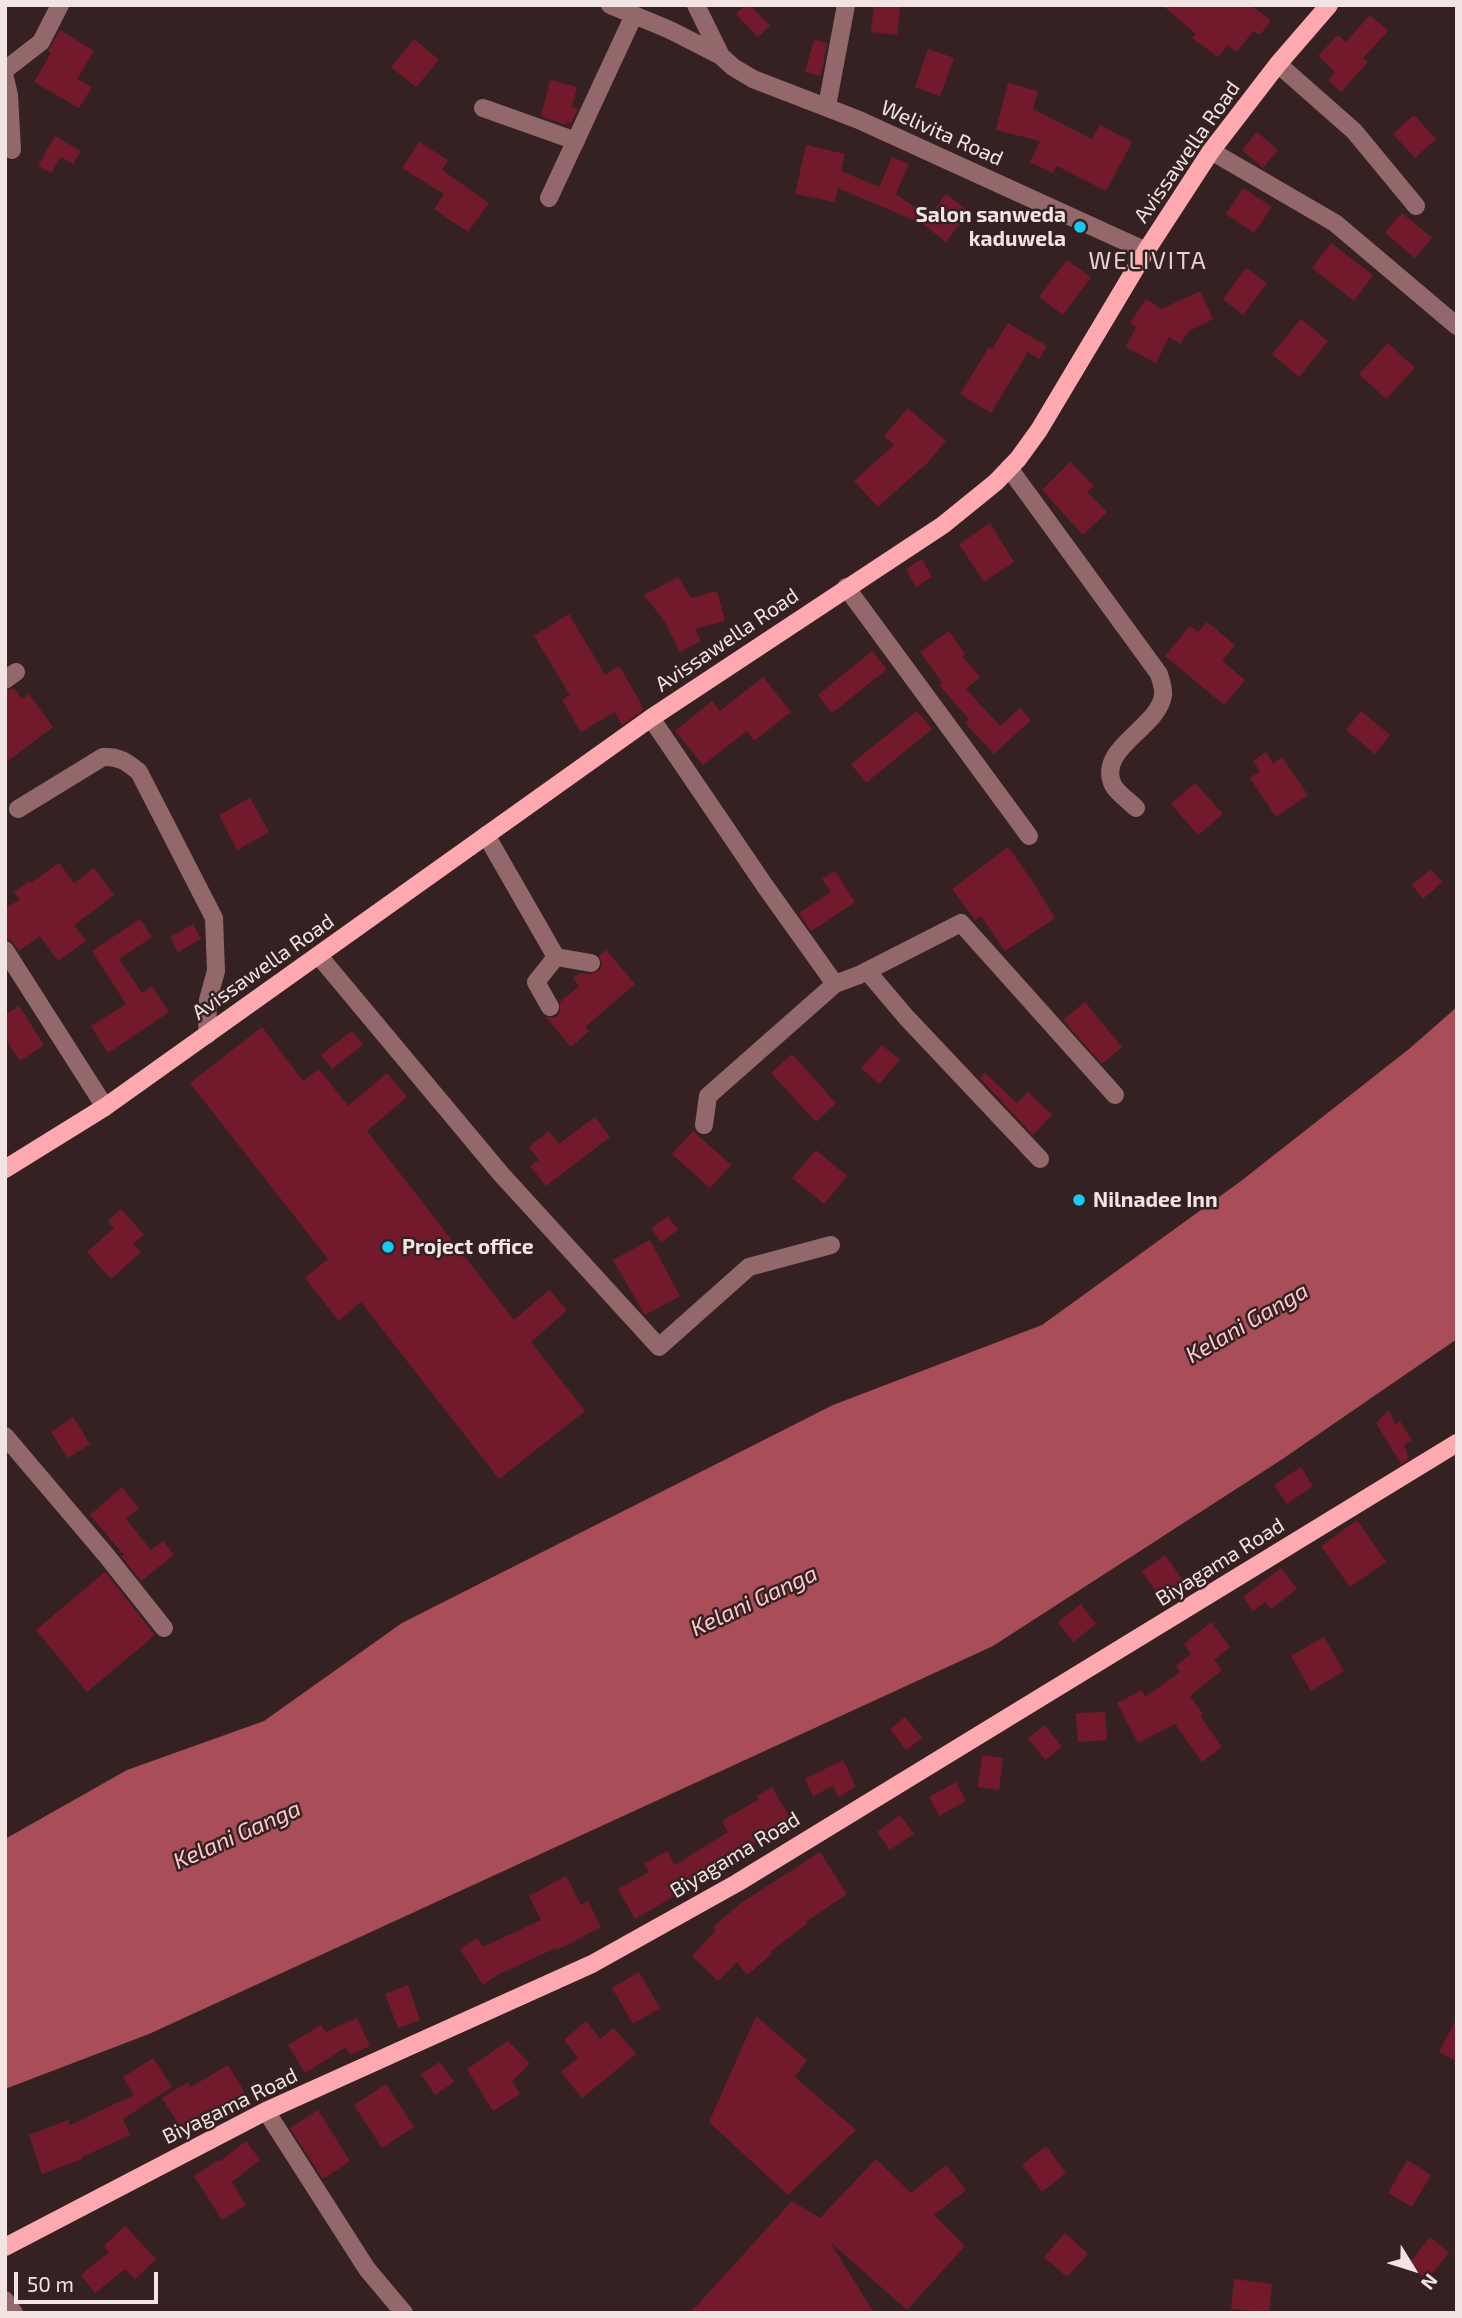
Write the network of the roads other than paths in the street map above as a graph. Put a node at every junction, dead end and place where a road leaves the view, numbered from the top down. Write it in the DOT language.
graph roads {
  1 [pos="60,5"];
  2 [pos="610,5"];
  3 [pos="696,5"];
  4 [pos="846,5"];
  5 [pos="1329,5"];
  6 [pos="634,15"];
  7 [pos="721,56"];
  8 [pos="1278,64"];
  9 [pos="5,70"];
  10 [pos="5,78"];
  11 [pos="827,106"];
  12 [pos="483,108"];
  13 [pos="576,141"];
  14 [pos="12,150"];
  15 [pos="1210,151"];
  16 [pos="549,198"];
  17 [pos="1416,206"];
  18 [pos="1146,251"];
  19 [pos="1457,326"];
  20 [pos="1009,468"];
  21 [pos="846,587"];
  22 [pos="652,718"];
  23 [pos="1136,808"];
  24 [pos="18,809"];
  25 [pos="486,835"];
  26 [pos="1029,836"];
  27 [pos="5,950"];
  28 [pos="320,956"];
  29 [pos="556,957"];
  30 [pos="591,963"];
  31 [pos="867,971"];
  32 [pos="835,984"];
  33 [pos="550,1007"];
  34 [pos="207,1035"];
  35 [pos="1115,1095"];
  36 [pos="105,1107"];
  37 [pos="704,1125"];
  38 [pos="1040,1159"];
  39 [pos="5,1169"];
  40 [pos="831,1245"];
  41 [pos="5,1436"];
  42 [pos="1457,1443"];
  43 [pos="164,1628"];
  44 [pos="266,2111"];
  45 [pos="5,2247"];
  46 [pos="5,2300"];
  47 [pos="14,2313"];
  48 [pos="404,2313"];
  1 -- 9 [label="street"];
  2 -- 6 [label="street, Welivita Road"];
  3 -- 7 [label="street, Welivita Road"];
  4 -- 11 [label="street"];
  5 -- 8 [label="main road, Avissawella Road"];
  6 -- 7 [label="street, Welivita Road"];
  6 -- 13 [label="street"];
  7 -- 11 [label="street, Welivita Road"];
  8 -- 15 [label="main road, Avissawella Road"];
  8 -- 17 [label="street"];
  10 -- 14 [label="street"];
  11 -- 18 [label="street, Welivita Road"];
  12 -- 13 [label="street"];
  13 -- 16 [label="street"];
  15 -- 18 [label="main road, Avissawella Road"];
  15 -- 19 [label="street"];
  18 -- 20 [label="main road, Avissawella Road"];
  20 -- 21 [label="main road, Avissawella Road"];
  20 -- 23 [label="street"];
  21 -- 22 [label="main road, Avissawella Road"];
  21 -- 26 [label="street"];
  22 -- 25 [label="main road, Avissawella Road"];
  22 -- 32 [label="street"];
  24 -- 34 [label="street"];
  25 -- 28 [label="main road, Avissawella Road"];
  25 -- 29 [label="street"];
  27 -- 36 [label="street"];
  28 -- 34 [label="main road, Avissawella Road"];
  28 -- 40 [label="street"];
  29 -- 30 [label="street"];
  29 -- 33 [label="street"];
  31 -- 32 [label="street"];
  31 -- 35 [label="street"];
  31 -- 38 [label="street"];
  32 -- 37 [label="street"];
  34 -- 36 [label="main road, Avissawella Road"];
  36 -- 39 [label="main road, Avissawella Road"];
  41 -- 43 [label="street"];
  42 -- 44 [label="main road, Biyagama Road"];
  44 -- 45 [label="main road, Biyagama Road"];
  44 -- 48 [label="street"];
  46 -- 47 [label="street"];
}
